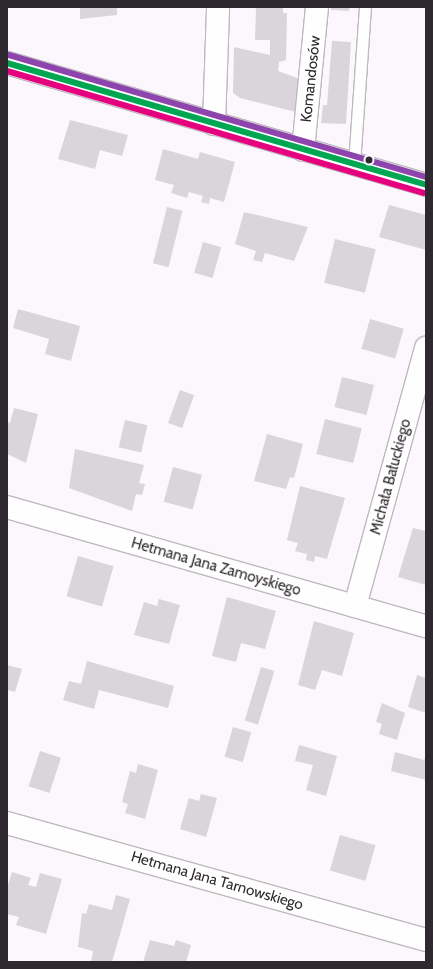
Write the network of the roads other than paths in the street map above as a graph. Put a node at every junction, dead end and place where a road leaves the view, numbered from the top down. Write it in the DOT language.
graph roads {
  1 [pos="218,7"];
  2 [pos="317,7"];
  3 [pos="365,7"];
  4 [pos="7,63"];
  5 [pos="214,124"];
  6 [pos="303,150"];
  7 [pos="354,164"];
  8 [pos="426,185"];
  9 [pos="426,348"];
  10 [pos="7,507"];
  11 [pos="356,606"];
  12 [pos="426,626"];
  13 [pos="7,823"];
  14 [pos="426,940"];
  1 -- 5 [label="street"];
  2 -- 6 [label="street, Komandosów"];
  3 -- 7 [label="lane"];
  4 -- 5 [label="street"];
  5 -- 6 [label="street"];
  6 -- 7 [label="street"];
  7 -- 8 [label="street"];
  9 -- 11 [label="street, Michała Bałuckiego"];
  10 -- 11 [label="street, Hetmana Jana Zamoyskiego"];
  11 -- 12 [label="street, Hetmana Jana Zamoyskiego"];
  13 -- 14 [label="street, Hetmana Jana Tarnowskiego"];
}
